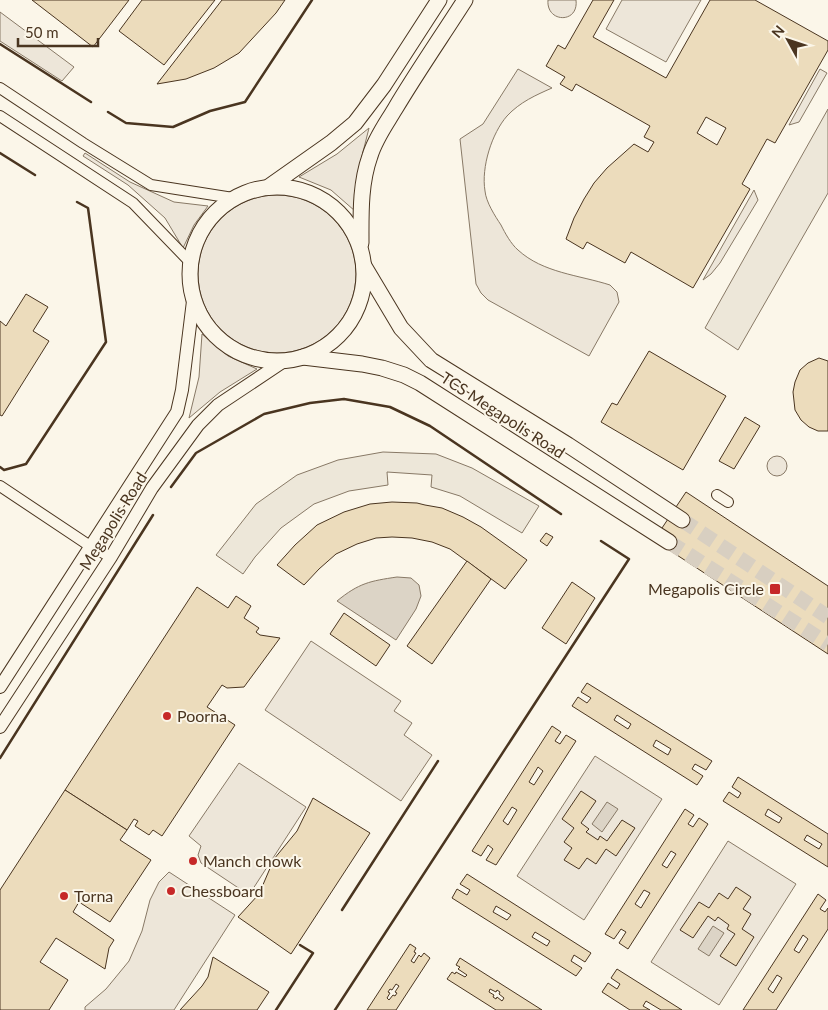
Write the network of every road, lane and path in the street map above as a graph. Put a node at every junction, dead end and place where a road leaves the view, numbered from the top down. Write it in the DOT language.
graph roads {
  1 [pos="439,0"];
  2 [pos="465,0"];
  3 [pos="0,88"];
  4 [pos="0,116"];
  5 [pos="270,186"];
  6 [pos="232,198"];
  7 [pos="361,247"];
  8 [pos="190,262"];
  9 [pos="364,266"];
  10 [pos="193,301"];
  11 [pos="303,357"];
  12 [pos="284,361"];
  13 [pos="0,486"];
  14 [pos="717,494"];
  15 [pos="728,502"];
  16 [pos="682,520"];
  17 [pos="669,542"];
  18 [pos="90,546"];
  19 [pos="111,557"];
  20 [pos="0,687"];
  21 [pos="0,727"];
  1 -- 5 [label="main road"];
  2 -- 7 [label="main road"];
  3 -- 6 [label="street"];
  4 -- 8 [label="street"];
  5 -- 6 [label="main road"];
  5 -- 7 [label="main road"];
  6 -- 8 [label="main road"];
  7 -- 9 [label="main road"];
  8 -- 10 [label="main road"];
  9 -- 11 [label="main road"];
  9 -- 16 [label="main road, TCS Megapolis Road"];
  10 -- 12 [label="main road"];
  10 -- 18 [label="street, Megapolis Road"];
  11 -- 12 [label="main road"];
  11 -- 17 [label="main road, TCS Megapolis Road"];
  12 -- 19 [label="street, Megapolis Road"];
  13 -- 18 [label="street"];
  14 -- 15 [label="street"];
  18 -- 19 [label="street"];
  18 -- 20 [label="street, Megapolis Road"];
  19 -- 21 [label="street, Megapolis Road"];
}
